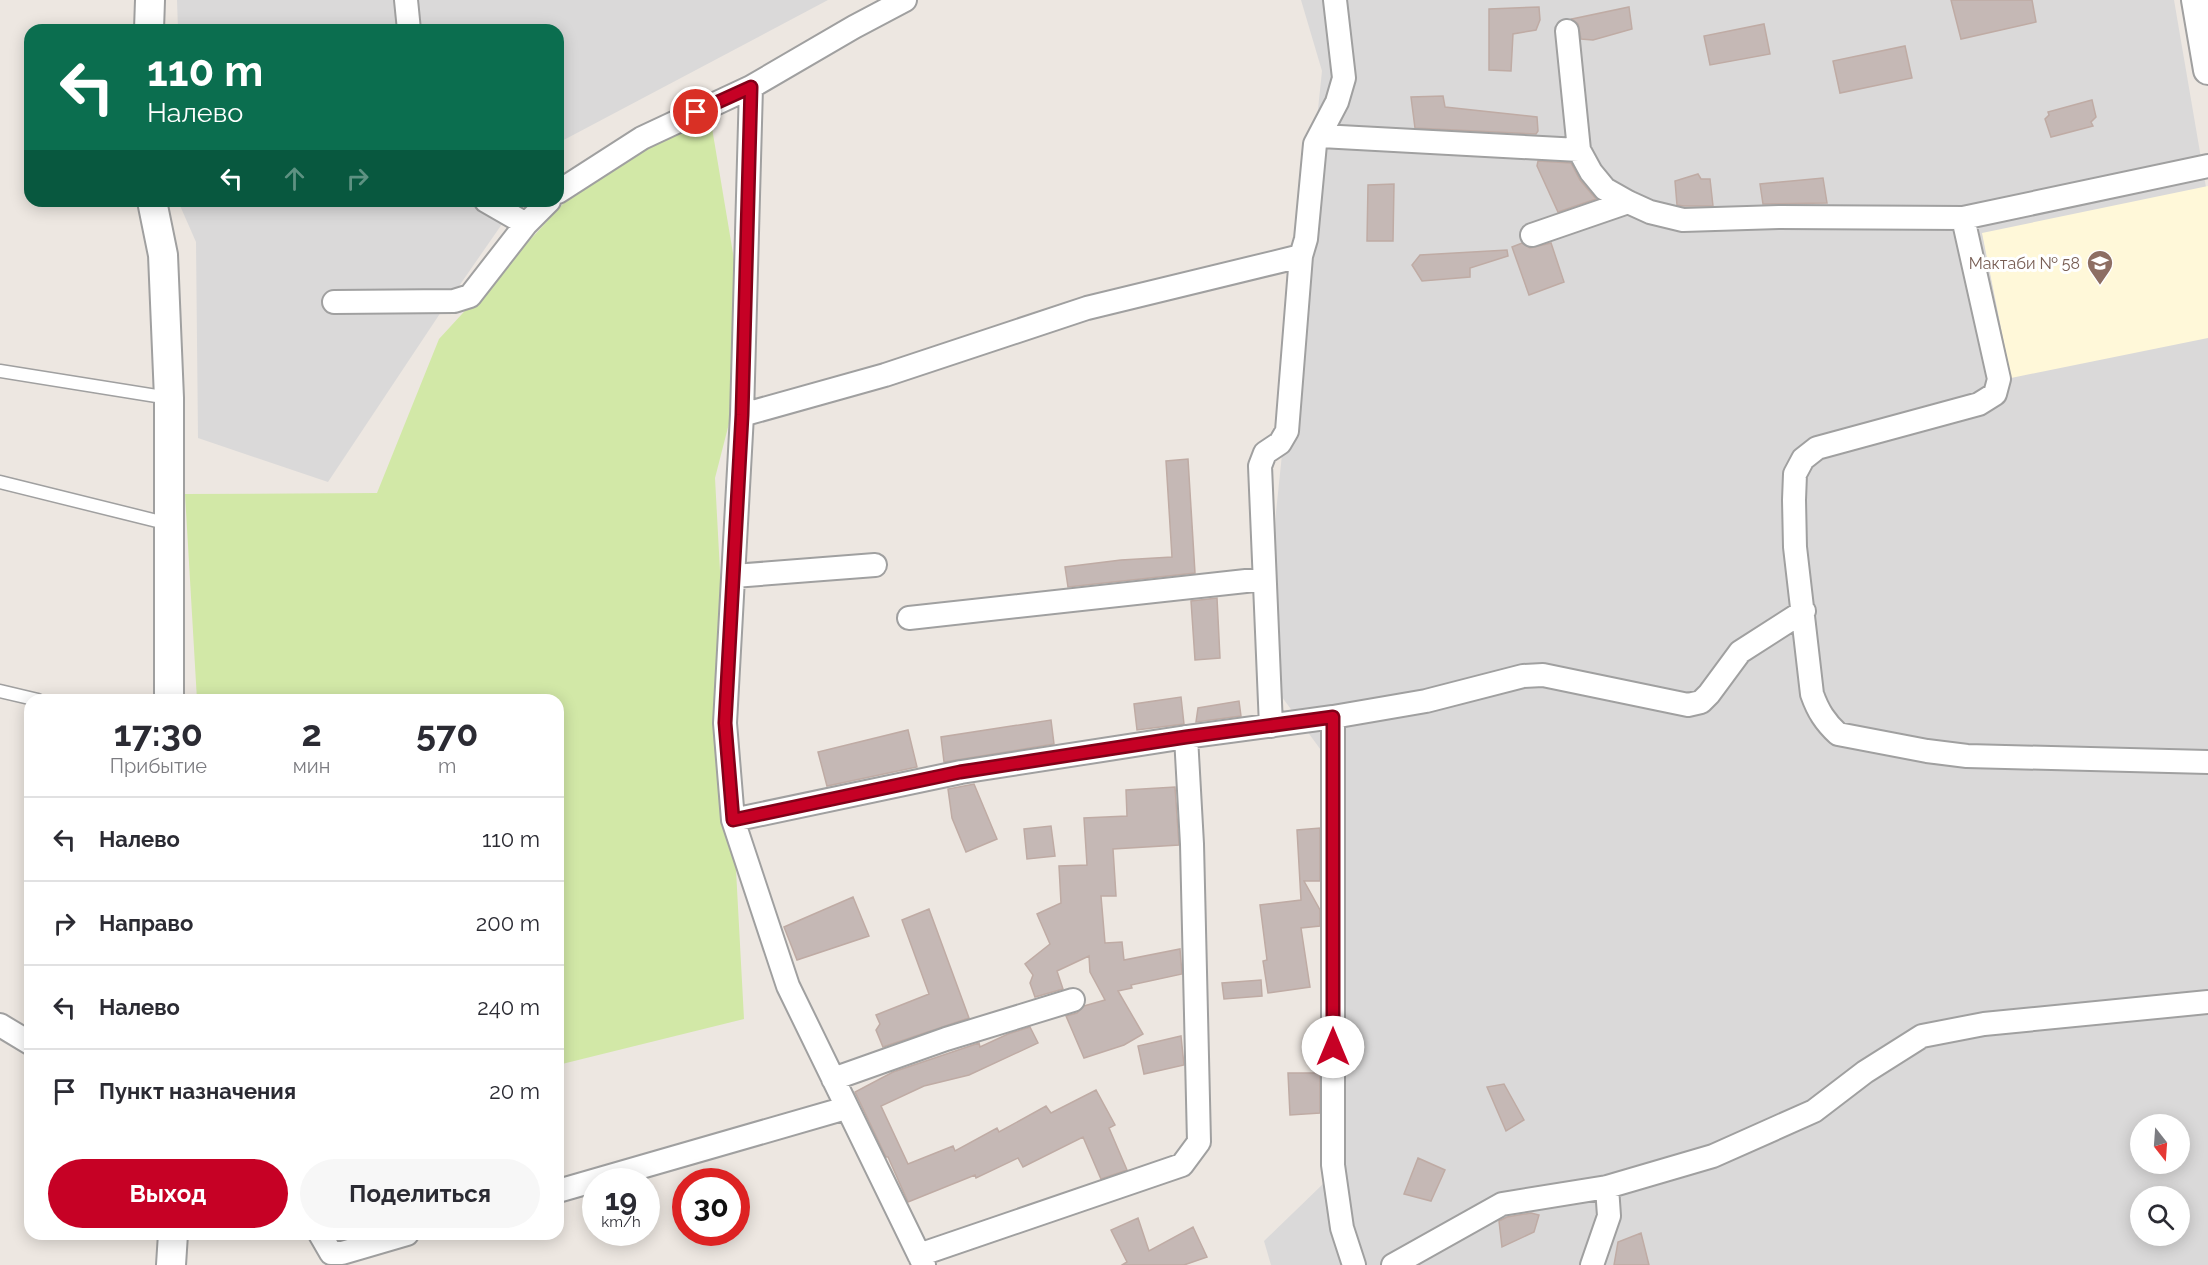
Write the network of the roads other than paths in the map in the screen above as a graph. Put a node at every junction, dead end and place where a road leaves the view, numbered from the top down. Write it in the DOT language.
graph roads {
  1 [pos="150,0"];
  2 [pos="406,0"];
  3 [pos="905,0"];
  4 [pos="1335,0"];
  5 [pos="2196,0"];
  6 [pos="149,24"];
  7 [pos="408,24"];
  8 [pos="1567,32"];
  9 [pos="2208,70"];
  10 [pos="751,87"];
  11 [pos="1320,136"];
  12 [pos="1579,150"];
  13 [pos="2208,166"];
  14 [pos="564,188"];
  15 [pos="1628,202"];
  16 [pos="153,207"];
  17 [pos="496,207"];
  18 [pos="543,207"];
  19 [pos="1963,218"];
  20 [pos="526,224"];
  21 [pos="1532,235"];
  22 [pos="1301,256"];
  23 [pos="334,302"];
  24 [pos="0,371"];
  25 [pos="169,398"];
  26 [pos="742,415"];
  27 [pos="0,482"];
  28 [pos="169,524"];
  29 [pos="875,565"];
  30 [pos="734,576"];
  31 [pos="1264,579"];
  32 [pos="1804,611"];
  33 [pos="909,618"];
  34 [pos="0,691"];
  35 [pos="168,694"];
  36 [pos="24,697"];
  37 [pos="1333,717"];
  38 [pos="1270,726"];
  39 [pos="1186,737"];
  40 [pos="2208,762"];
  41 [pos="733,820"];
  42 [pos="1073,1000"];
  43 [pos="2208,1002"];
  44 [pos="0,1024"];
  45 [pos="24,1039"];
  46 [pos="832,1079"];
  47 [pos="846,1108"];
  48 [pos="1607,1187"];
  49 [pos="564,1189"];
  50 [pos="173,1240"];
  51 [pos="323,1240"];
  52 [pos="386,1240"];
  53 [pos="922,1260"];
  54 [pos="171,1265"];
  55 [pos="1354,1265"];
  56 [pos="1393,1265"];
  57 [pos="1592,1265"];
  1 -- 6 [label="street"];
  2 -- 7 [label="street"];
  3 -- 10 [label="street"];
  4 -- 11 [label="street"];
  5 -- 9 [label="street"];
  8 -- 12 [label="street"];
  10 -- 14 [label="street"];
  10 -- 26 [label="street"];
  11 -- 12 [label="street"];
  11 -- 22 [label="street"];
  12 -- 15 [label="street"];
  13 -- 19 [label="street"];
  15 -- 19 [label="street"];
  15 -- 21 [label="street"];
  16 -- 25 [label="street"];
  17 -- 20 [label="street"];
  18 -- 20 [label="street"];
  19 -- 32 [label="street"];
  20 -- 23 [label="street"];
  22 -- 26 [label="street"];
  22 -- 31 [label="street"];
  24 -- 25 [label="lane"];
  25 -- 28 [label="street"];
  26 -- 30 [label="street"];
  27 -- 28 [label="lane"];
  28 -- 35 [label="street"];
  29 -- 30 [label="street"];
  30 -- 41 [label="street"];
  31 -- 33 [label="street"];
  31 -- 38 [label="street"];
  32 -- 37 [label="street"];
  32 -- 40 [label="street"];
  34 -- 36 [label="lane"];
  37 -- 38 [label="street"];
  37 -- 55 [label="street"];
  38 -- 39 [label="street"];
  39 -- 41 [label="street"];
  39 -- 53 [label="street"];
  41 -- 46 [label="street"];
  42 -- 46 [label="street"];
  43 -- 48 [label="street"];
  44 -- 45 [label="street"];
  46 -- 47 [label="street"];
  47 -- 49 [label="street"];
  47 -- 53 [label="street"];
  48 -- 56 [label="street"];
  48 -- 57 [label="street"];
  50 -- 54 [label="street"];
  51 -- 52 [label="street"];
}
